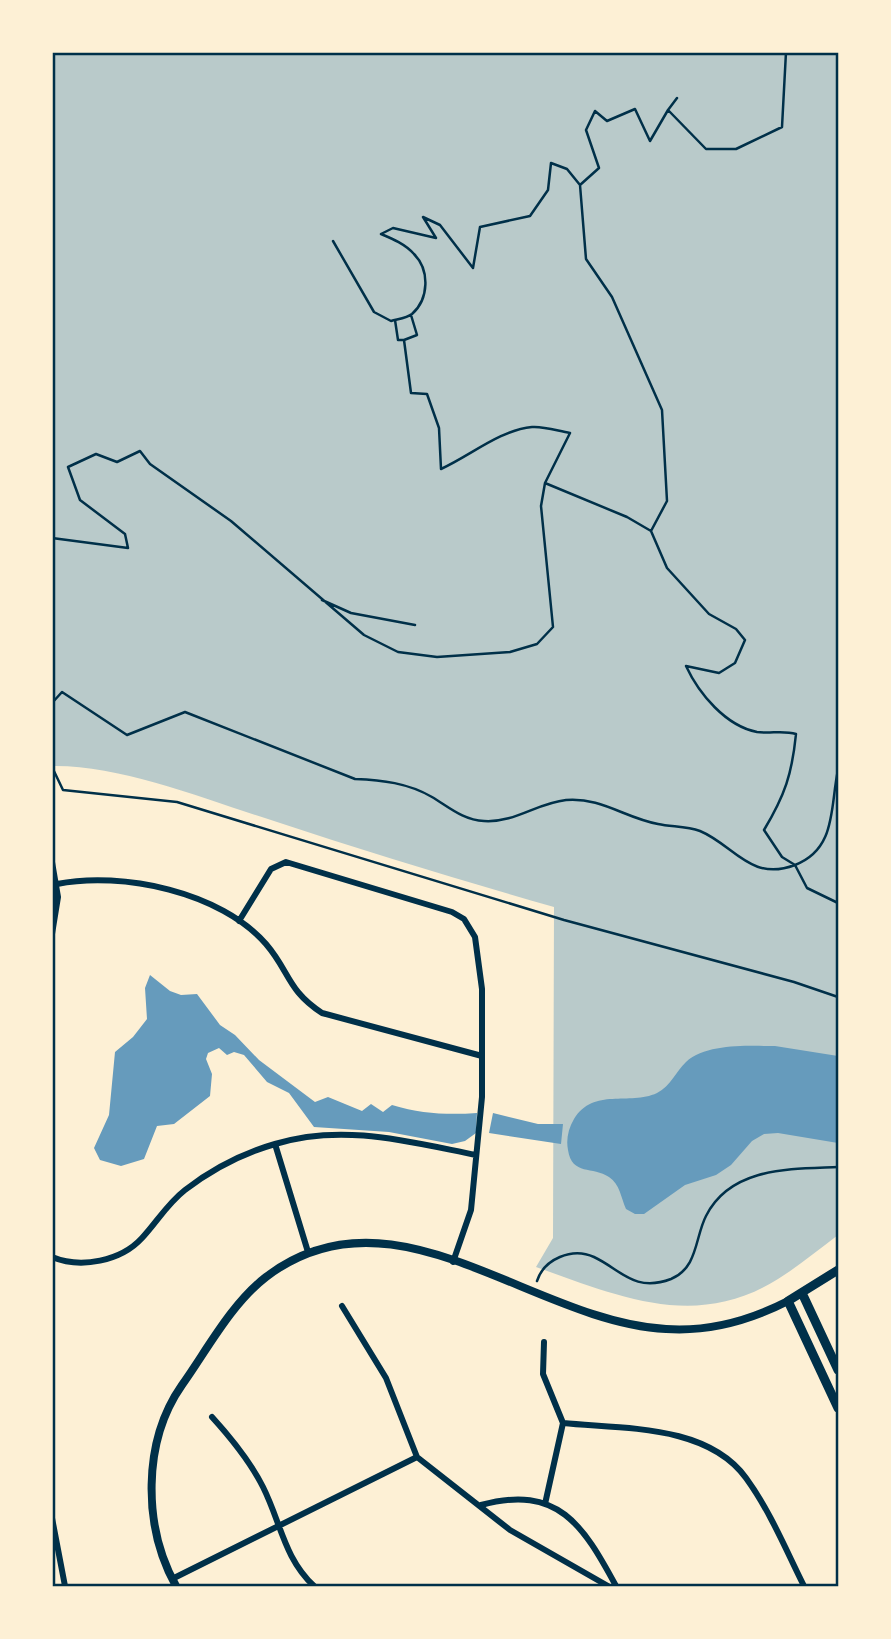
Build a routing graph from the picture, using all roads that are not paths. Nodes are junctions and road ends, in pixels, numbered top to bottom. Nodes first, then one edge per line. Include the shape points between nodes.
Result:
1 (52, 862) edge
2 (57, 884) junction
3 (239, 921) junction
4 (52, 934) edge
5 (482, 1056) junction
6 (275, 1144) junction
7 (476, 1155) junction
8 (308, 1252) junction
9 (52, 1257) edge
10 (453, 1262) junction
11 (838, 1270) edge
12 (802, 1293) junction
13 (788, 1301) junction
14 (342, 1306) dead end
15 (544, 1342) dead end
16 (838, 1370) edge
17 (838, 1408) edge
18 (212, 1418) dead end
19 (562, 1423) junction
20 (417, 1457) junction
21 (52, 1467) edge
22 (52, 1485) edge
23 (545, 1504) junction
24 (481, 1505) junction
25 (52, 1518) edge
26 (279, 1526) junction
27 (174, 1583) edge
28 (65, 1587) edge
29 (314, 1587) edge
30 (608, 1587) edge
31 (616, 1587) edge
32 (804, 1587) edge

1 - 2 street
2 - 3 street via 99,879 145,884 202,902
2 - 4 street
3 - 5 street via 267,946 305,1002 322,1013
3 - 5 street via 271,869 286,862 458,915 475,936 482,989
5 - 7 street
6 - 7 street via 310,1136 370,1135
6 - 8 street
6 - 9 street via 233,1161 186,1190 161,1212 142,1239 124,1252 80,1262
7 - 10 street via 471,1210
8 - 10 street via 361,1241 388,1242
8 - 27 street via 263,1279 244,1297 167,1411 156,1449 152,1502 162,1554
10 - 13 street via 613,1319 664,1329 715,1327
11 - 12 main road
12 - 13 main road
12 - 16 main road
13 - 17 main road
14 - 20 street via 386,1378
15 - 19 street via 543,1374
18 - 26 street via 253,1468
19 - 23 street
19 - 32 street via 670,1435 724,1455 760,1500
20 - 24 street
20 - 26 street
21 - 22 street
23 - 24 street via 506,1498
23 - 31 street via 579,1525
24 - 30 street via 527,1541
25 - 28 street
26 - 27 street
26 - 29 street via 286,1551

